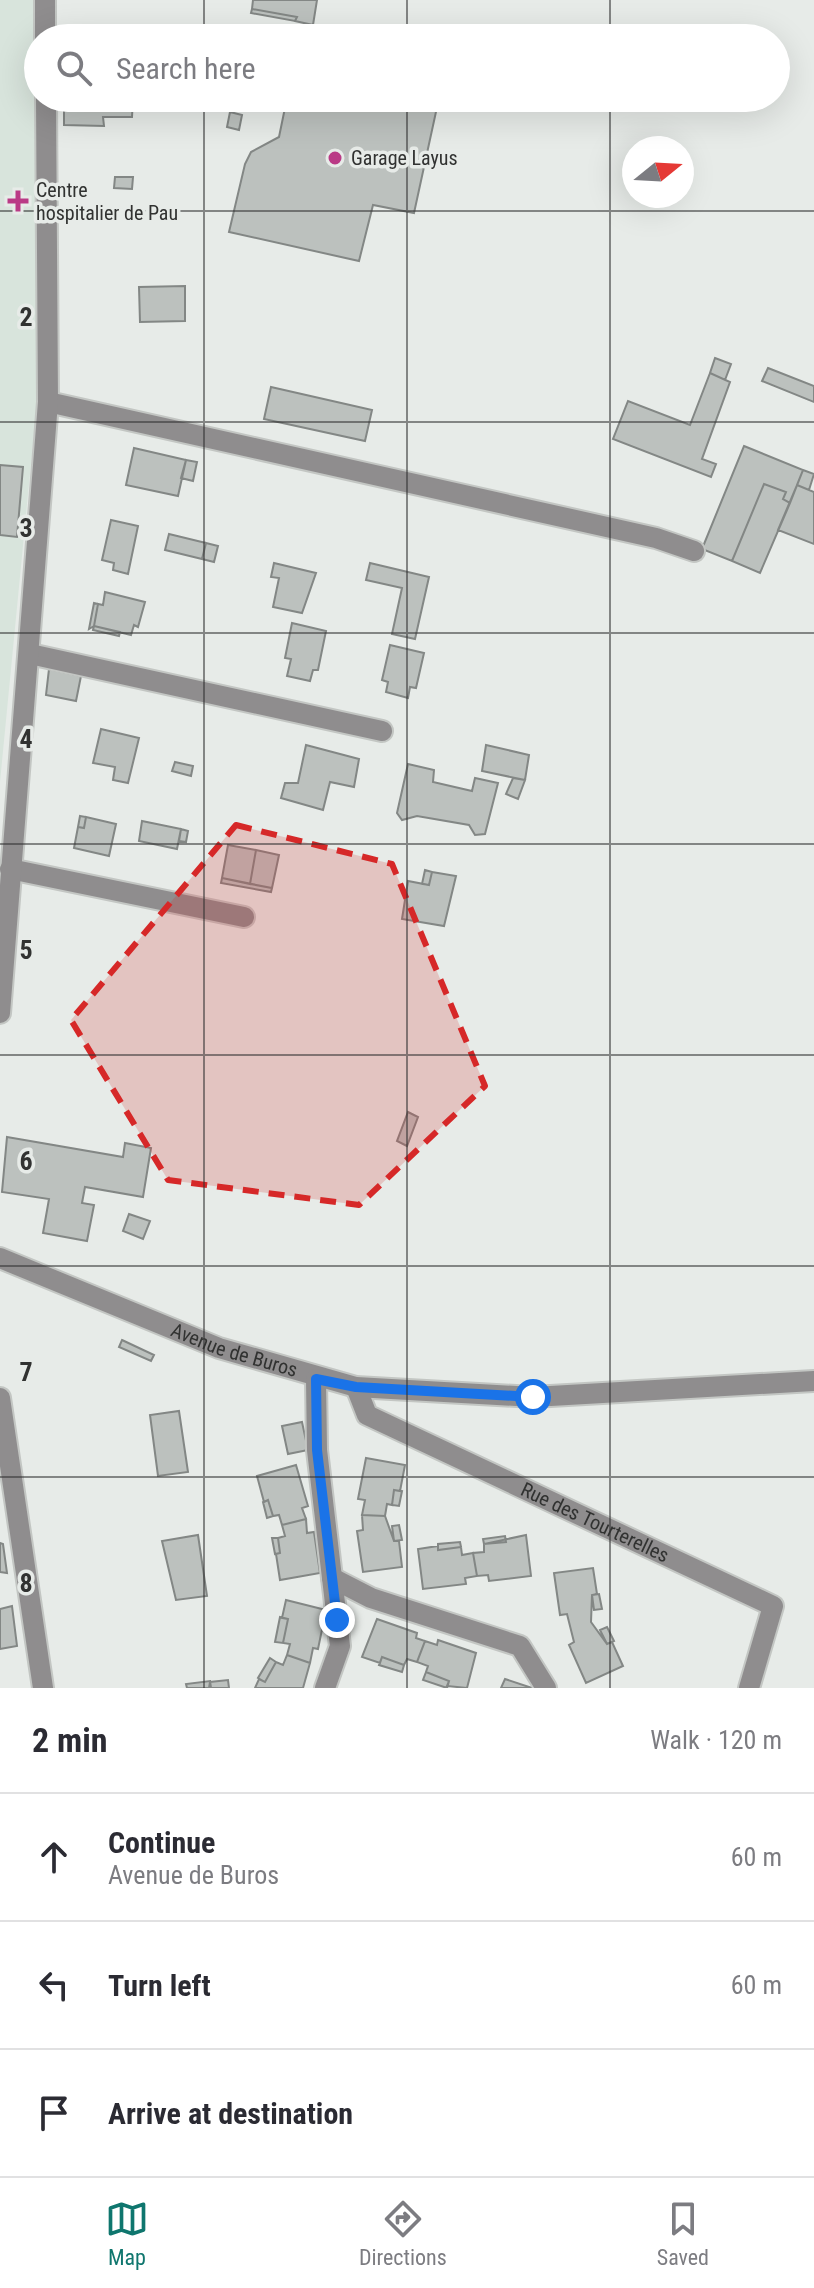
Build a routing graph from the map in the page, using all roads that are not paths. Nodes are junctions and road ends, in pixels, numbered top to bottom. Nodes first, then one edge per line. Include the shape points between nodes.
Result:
1 (45, 0) edge
2 (45, 24) edge
3 (46, 112) edge
4 (48, 402) junction
5 (694, 551) dead end
6 (30, 654) junction
7 (382, 731) dead end
8 (10, 869) junction
9 (244, 917) dead end
10 (0, 1013) edge
11 (0, 1258) edge
12 (316, 1379) junction
13 (814, 1381) edge
14 (356, 1387) junction
15 (0, 1398) edge
16 (332, 1578) junction
17 (371, 1598) junction
18 (337, 1620) junction
19 (43, 1688) edge
20 (325, 1688) edge
21 (546, 1688) edge
22 (749, 1688) edge

1 - 2 street
3 - 4 street
4 - 5 street
4 - 6 street
6 - 7 street
6 - 8 street
8 - 9 street
8 - 10 street
11 - 12 street, Avenue de Buros via 219,1348
12 - 14 street, Avenue de Buros
12 - 16 street via 317,1450
13 - 14 street, Avenue de Buros via 533,1397
14 - 22 street, Rue des Tourterelles via 367,1415 773,1606
15 - 19 street
16 - 17 street
16 - 18 street
17 - 18 street
17 - 21 street via 520,1646
18 - 20 street via 340,1646

